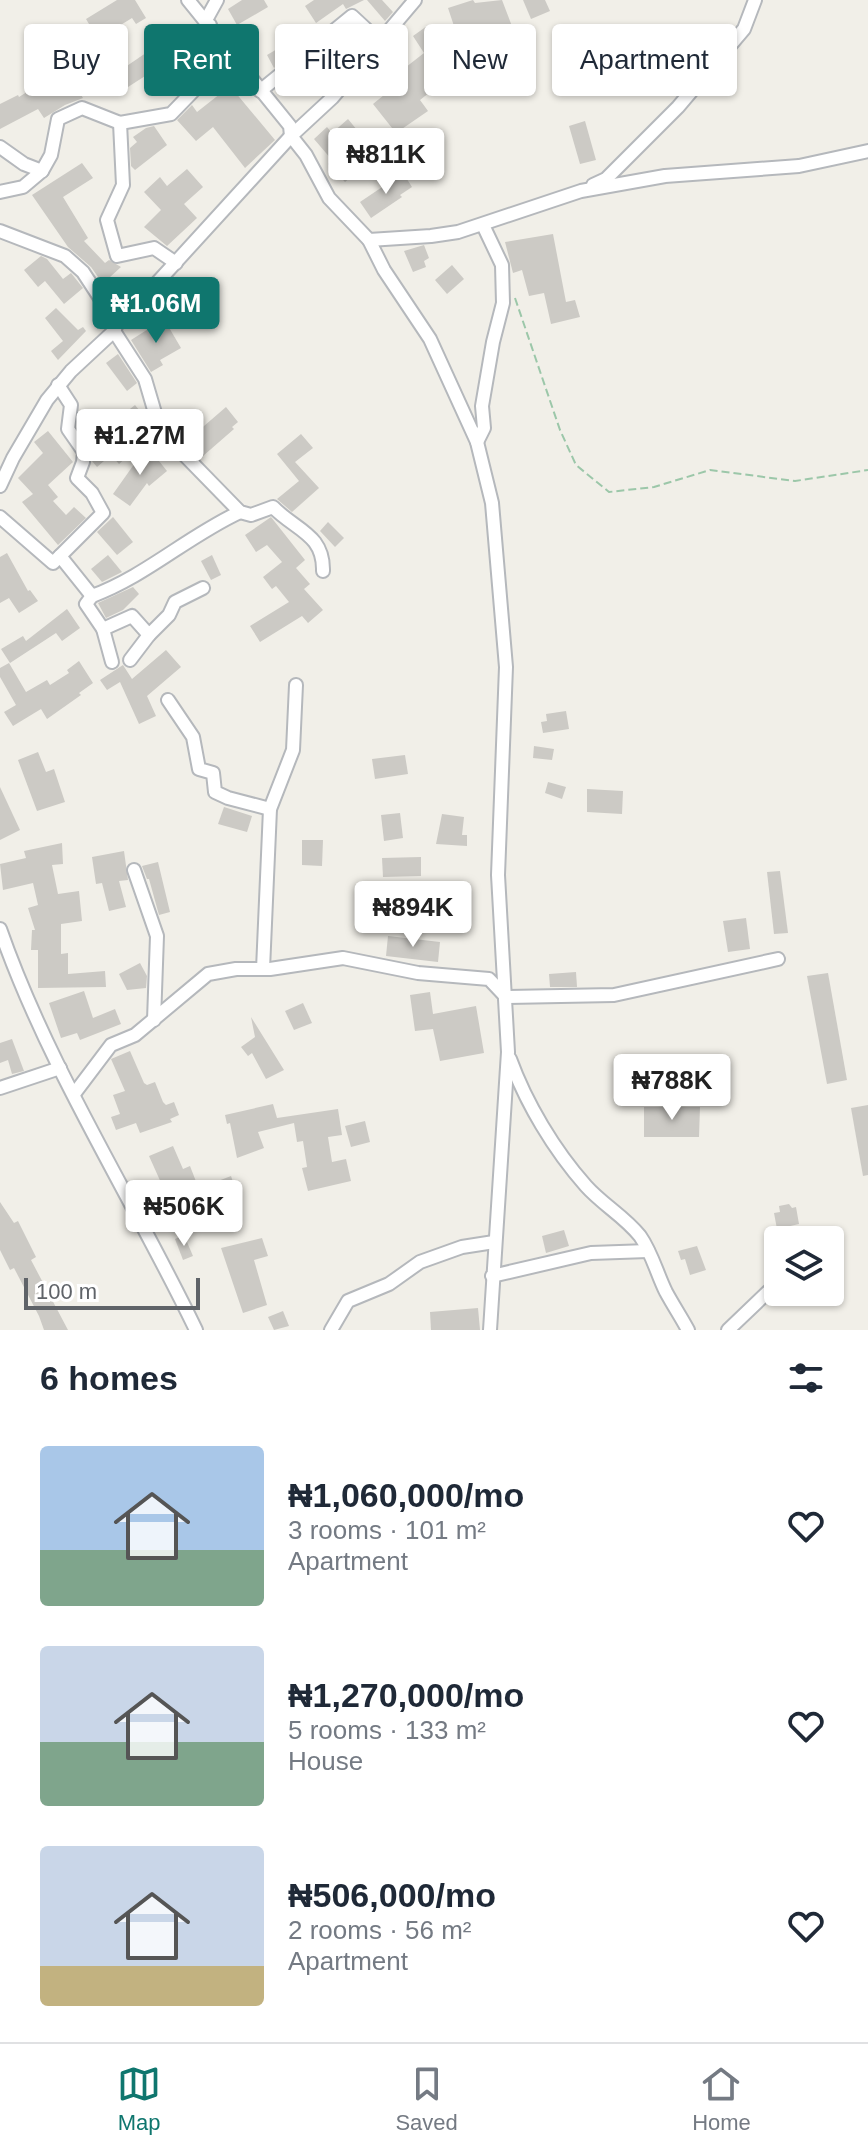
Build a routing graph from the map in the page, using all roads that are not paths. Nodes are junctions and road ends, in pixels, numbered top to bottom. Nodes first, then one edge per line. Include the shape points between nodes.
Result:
1 (188, 0) edge
2 (217, 0) edge
3 (415, 0) edge
4 (755, 0) edge
5 (208, 22) joint
6 (342, 24) edge
7 (361, 24) edge
8 (395, 24) edge
9 (275, 79) edge
10 (260, 91) joint
11 (188, 96) edge
12 (332, 96) edge
13 (120, 123) junction
14 (291, 131) junction
15 (0, 147) edge
16 (868, 151) edge
17 (42, 171) junction
18 (581, 191) junction
19 (0, 192) edge
20 (483, 225) junction
21 (0, 231) edge
22 (369, 240) junction
23 (176, 263) junction
24 (115, 328) junction
25 (58, 385) junction
26 (477, 442) junction
27 (0, 486) edge
28 (240, 512) junction
29 (0, 517) edge
30 (60, 556) junction
31 (323, 571) dead end
32 (203, 588) dead end
33 (92, 596) junction
34 (103, 629) junction
35 (149, 635) junction
36 (130, 660) dead end
37 (112, 662) dead end
38 (296, 685) dead end
39 (168, 700) dead end
40 (270, 809) junction
41 (134, 870) dead end
42 (0, 929) edge
43 (778, 959) dead end
44 (263, 969) junction
45 (506, 997) junction
46 (154, 1020) junction
47 (508, 1052) junction
48 (60, 1068) junction
49 (0, 1088) edge
50 (74, 1094) junction
51 (494, 1242) junction
52 (648, 1251) junction
53 (492, 1276) junction
54 (764, 1296) edge
55 (196, 1330) edge
56 (331, 1330) edge
57 (490, 1330) edge
58 (688, 1330) edge
59 (728, 1330) edge

1 - 5 street
2 - 5 street
3 - 8 street
4 - 18 street via 744,29 678,107 606,179
6 - 7 street via 352,16
9 - 10 street
10 - 14 street
11 - 13 street via 171,114
12 - 14 street via 312,119
13 - 17 street via 82,108 58,119
13 - 23 street via 123,185 107,220 117,256 154,248
14 - 22 street via 335,206
14 - 23 street
15 - 17 street
16 - 18 street via 799,166 665,176
17 - 19 street via 23,187
18 - 20 street
20 - 22 street via 431,236
20 - 26 street via 502,265 503,303 482,406 484,428
21 - 24 street via 65,256 83,272
22 - 26 street via 430,339
23 - 24 street
24 - 25 street
24 - 28 street via 149,387 160,430
25 - 27 street
25 - 30 street via 71,405 68,429 84,452 77,478 103,513
26 - 45 street via 492,503 506,667 498,875
28 - 31 street via 251,515 273,507 312,537 320,548
28 - 33 street
29 - 30 street via 44,558 53,563
30 - 33 street
32 - 35 street via 175,602
33 - 34 street via 86,604
34 - 35 street via 132,616
34 - 37 street
35 - 36 street
38 - 40 street via 293,750
39 - 40 street via 193,737 199,769 213,773 215,792
40 - 44 street
41 - 46 street via 157,936
42 - 48 street
43 - 45 street via 614,995
44 - 45 street via 343,958 418,973 489,979
44 - 46 street via 208,974
45 - 47 street
46 - 50 street via 111,1045
47 - 51 street
47 - 52 street via 529,1102 557,1147 585,1185 622,1214
48 - 49 street
48 - 50 street
50 - 55 street
51 - 53 street
51 - 56 street via 420,1262 389,1284 348,1301
52 - 53 street via 591,1253
52 - 58 street
53 - 57 street
54 - 59 street

